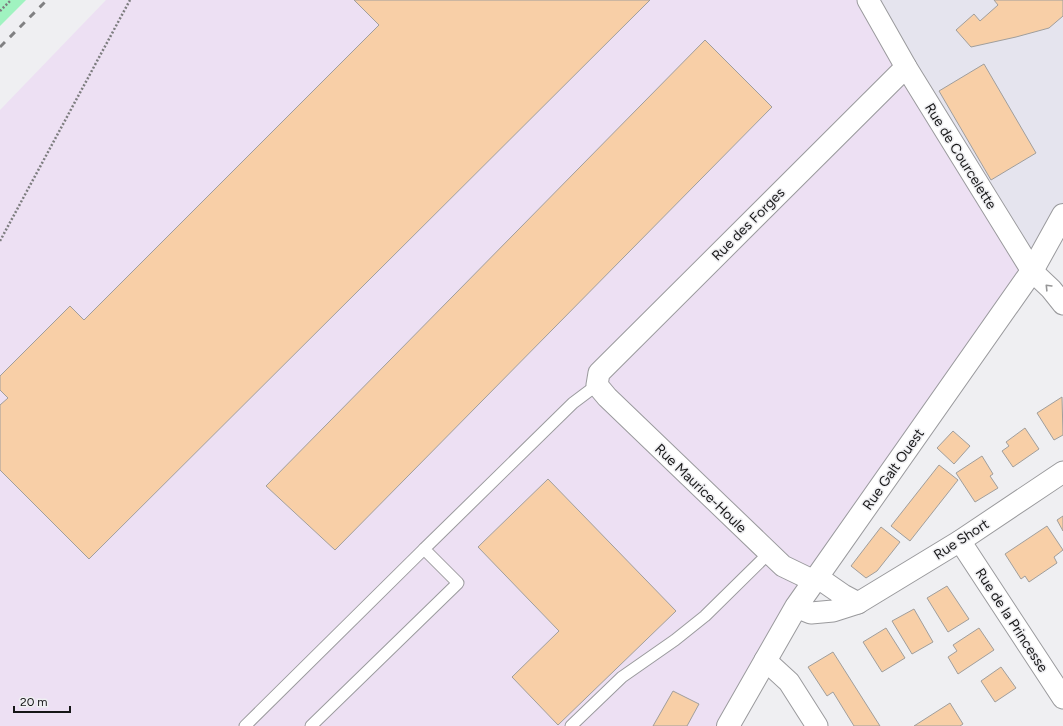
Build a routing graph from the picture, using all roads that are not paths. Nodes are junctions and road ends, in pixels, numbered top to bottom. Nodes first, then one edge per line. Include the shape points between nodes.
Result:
1 (868, 0) edge
2 (906, 67) junction
3 (1063, 215) edge
4 (1032, 271) junction
5 (1063, 304) edge
6 (597, 385) junction
7 (1063, 472) edge
8 (960, 541) junction
9 (424, 549) junction
10 (768, 553) junction
11 (815, 579) junction
12 (858, 603) junction
13 (796, 607) junction
14 (765, 660) junction
15 (1063, 698) edge
16 (245, 726) edge
17 (311, 726) edge
18 (571, 726) edge
19 (728, 726) edge
20 (818, 726) edge

1 - 2 street, Rue de Courcelette
2 - 4 street, Rue de Courcelette
2 - 6 street, Rue des Forges via 599,373
3 - 4 main road, Rue Galt Ouest
5 -> 4 street, Rue de Courcelette
4 - 11 main road, Rue Galt Ouest
6 - 9 lane via 573,403
6 - 10 street, Rue Maurice-Houle
7 - 8 street, Rue Short
8 - 12 street, Rue Short
8 - 15 street, Rue de la Princesse
9 - 16 lane
9 - 17 lane via 458,583
10 - 11 street, Rue Maurice-Houle via 783,566
10 - 18 lane via 705,616 622,677
11 - 12 street
11 - 13 main road, Rue Galt Ouest
12 - 13 street, Rue Short via 833,611 811,612
13 - 14 main road, Rue Galt Ouest
14 - 19 main road, Rue Galt Ouest
14 - 20 street via 789,682

